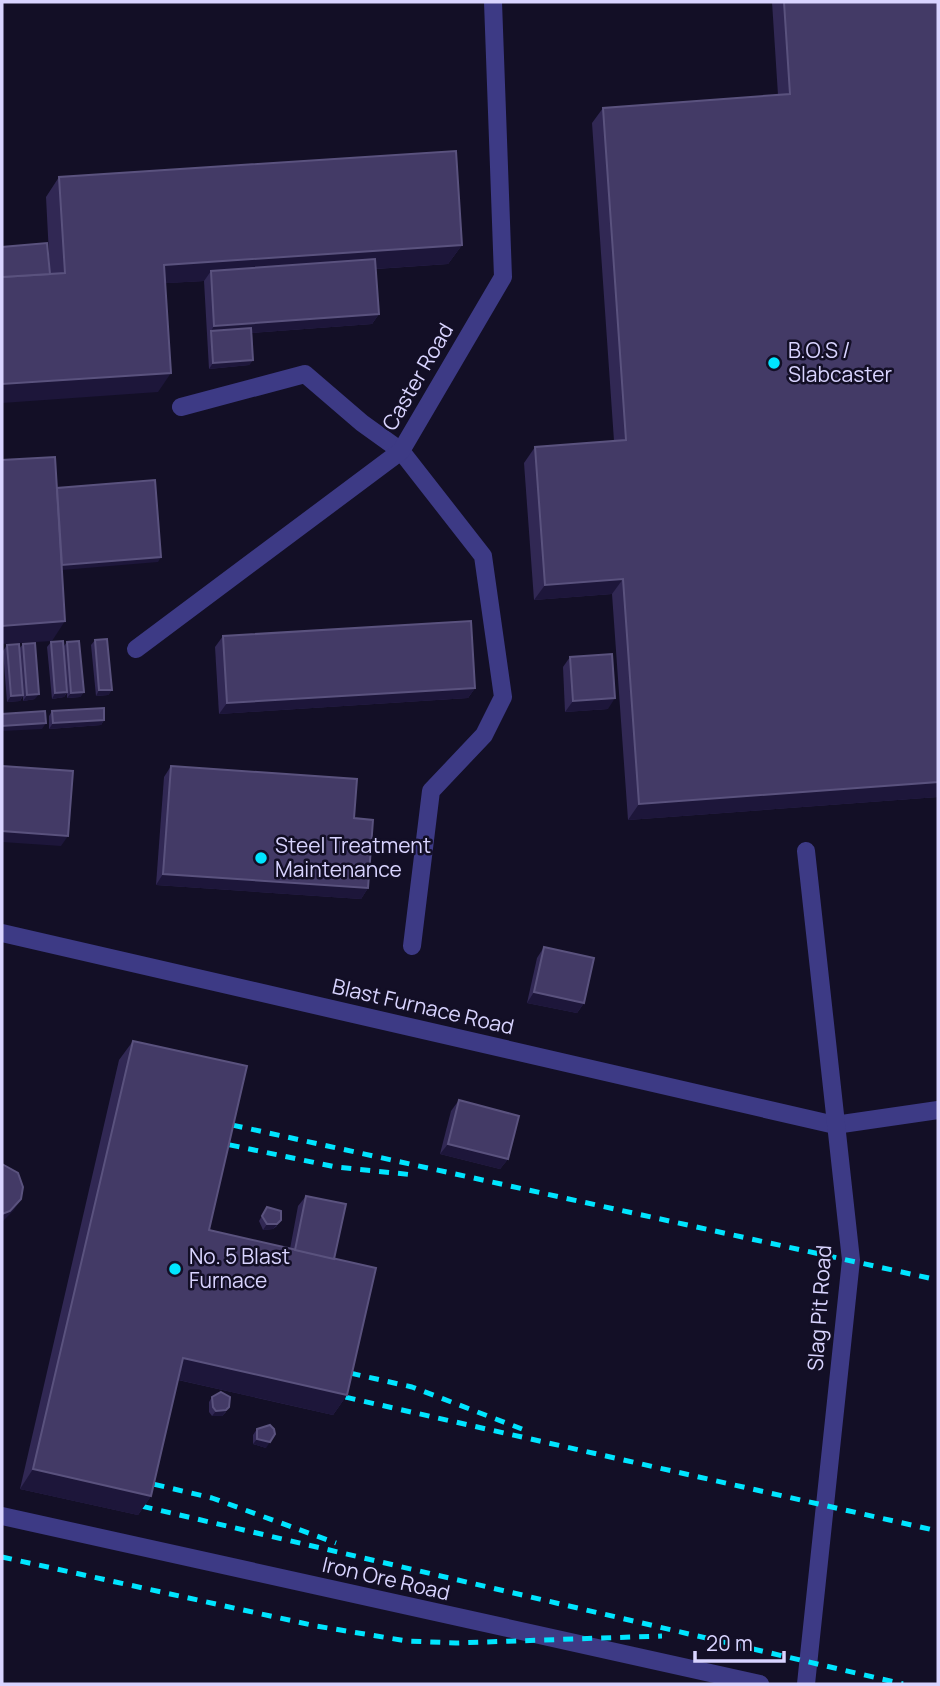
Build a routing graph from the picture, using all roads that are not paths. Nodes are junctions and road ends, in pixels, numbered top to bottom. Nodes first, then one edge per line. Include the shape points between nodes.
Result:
1 (493, 2) edge
2 (181, 407) dead end
3 (401, 451) junction
4 (136, 649) dead end
5 (806, 851) dead end
6 (2, 933) edge
7 (412, 946) dead end
8 (938, 1110) edge
9 (835, 1125) junction
10 (2, 1517) edge
11 (760, 1684) edge
12 (806, 1684) edge

1 - 3 street, Caster Road via 503,276
2 - 3 street via 305,374
3 - 4 street, Caster Road
3 - 7 street via 483,556 503,697 484,735 431,791
5 - 9 street, Slag Pit Road
6 - 9 street, Blast Furnace Road
8 - 9 street
9 - 12 street, Slag Pit Road via 851,1260
10 - 11 street, Iron Ore Road

